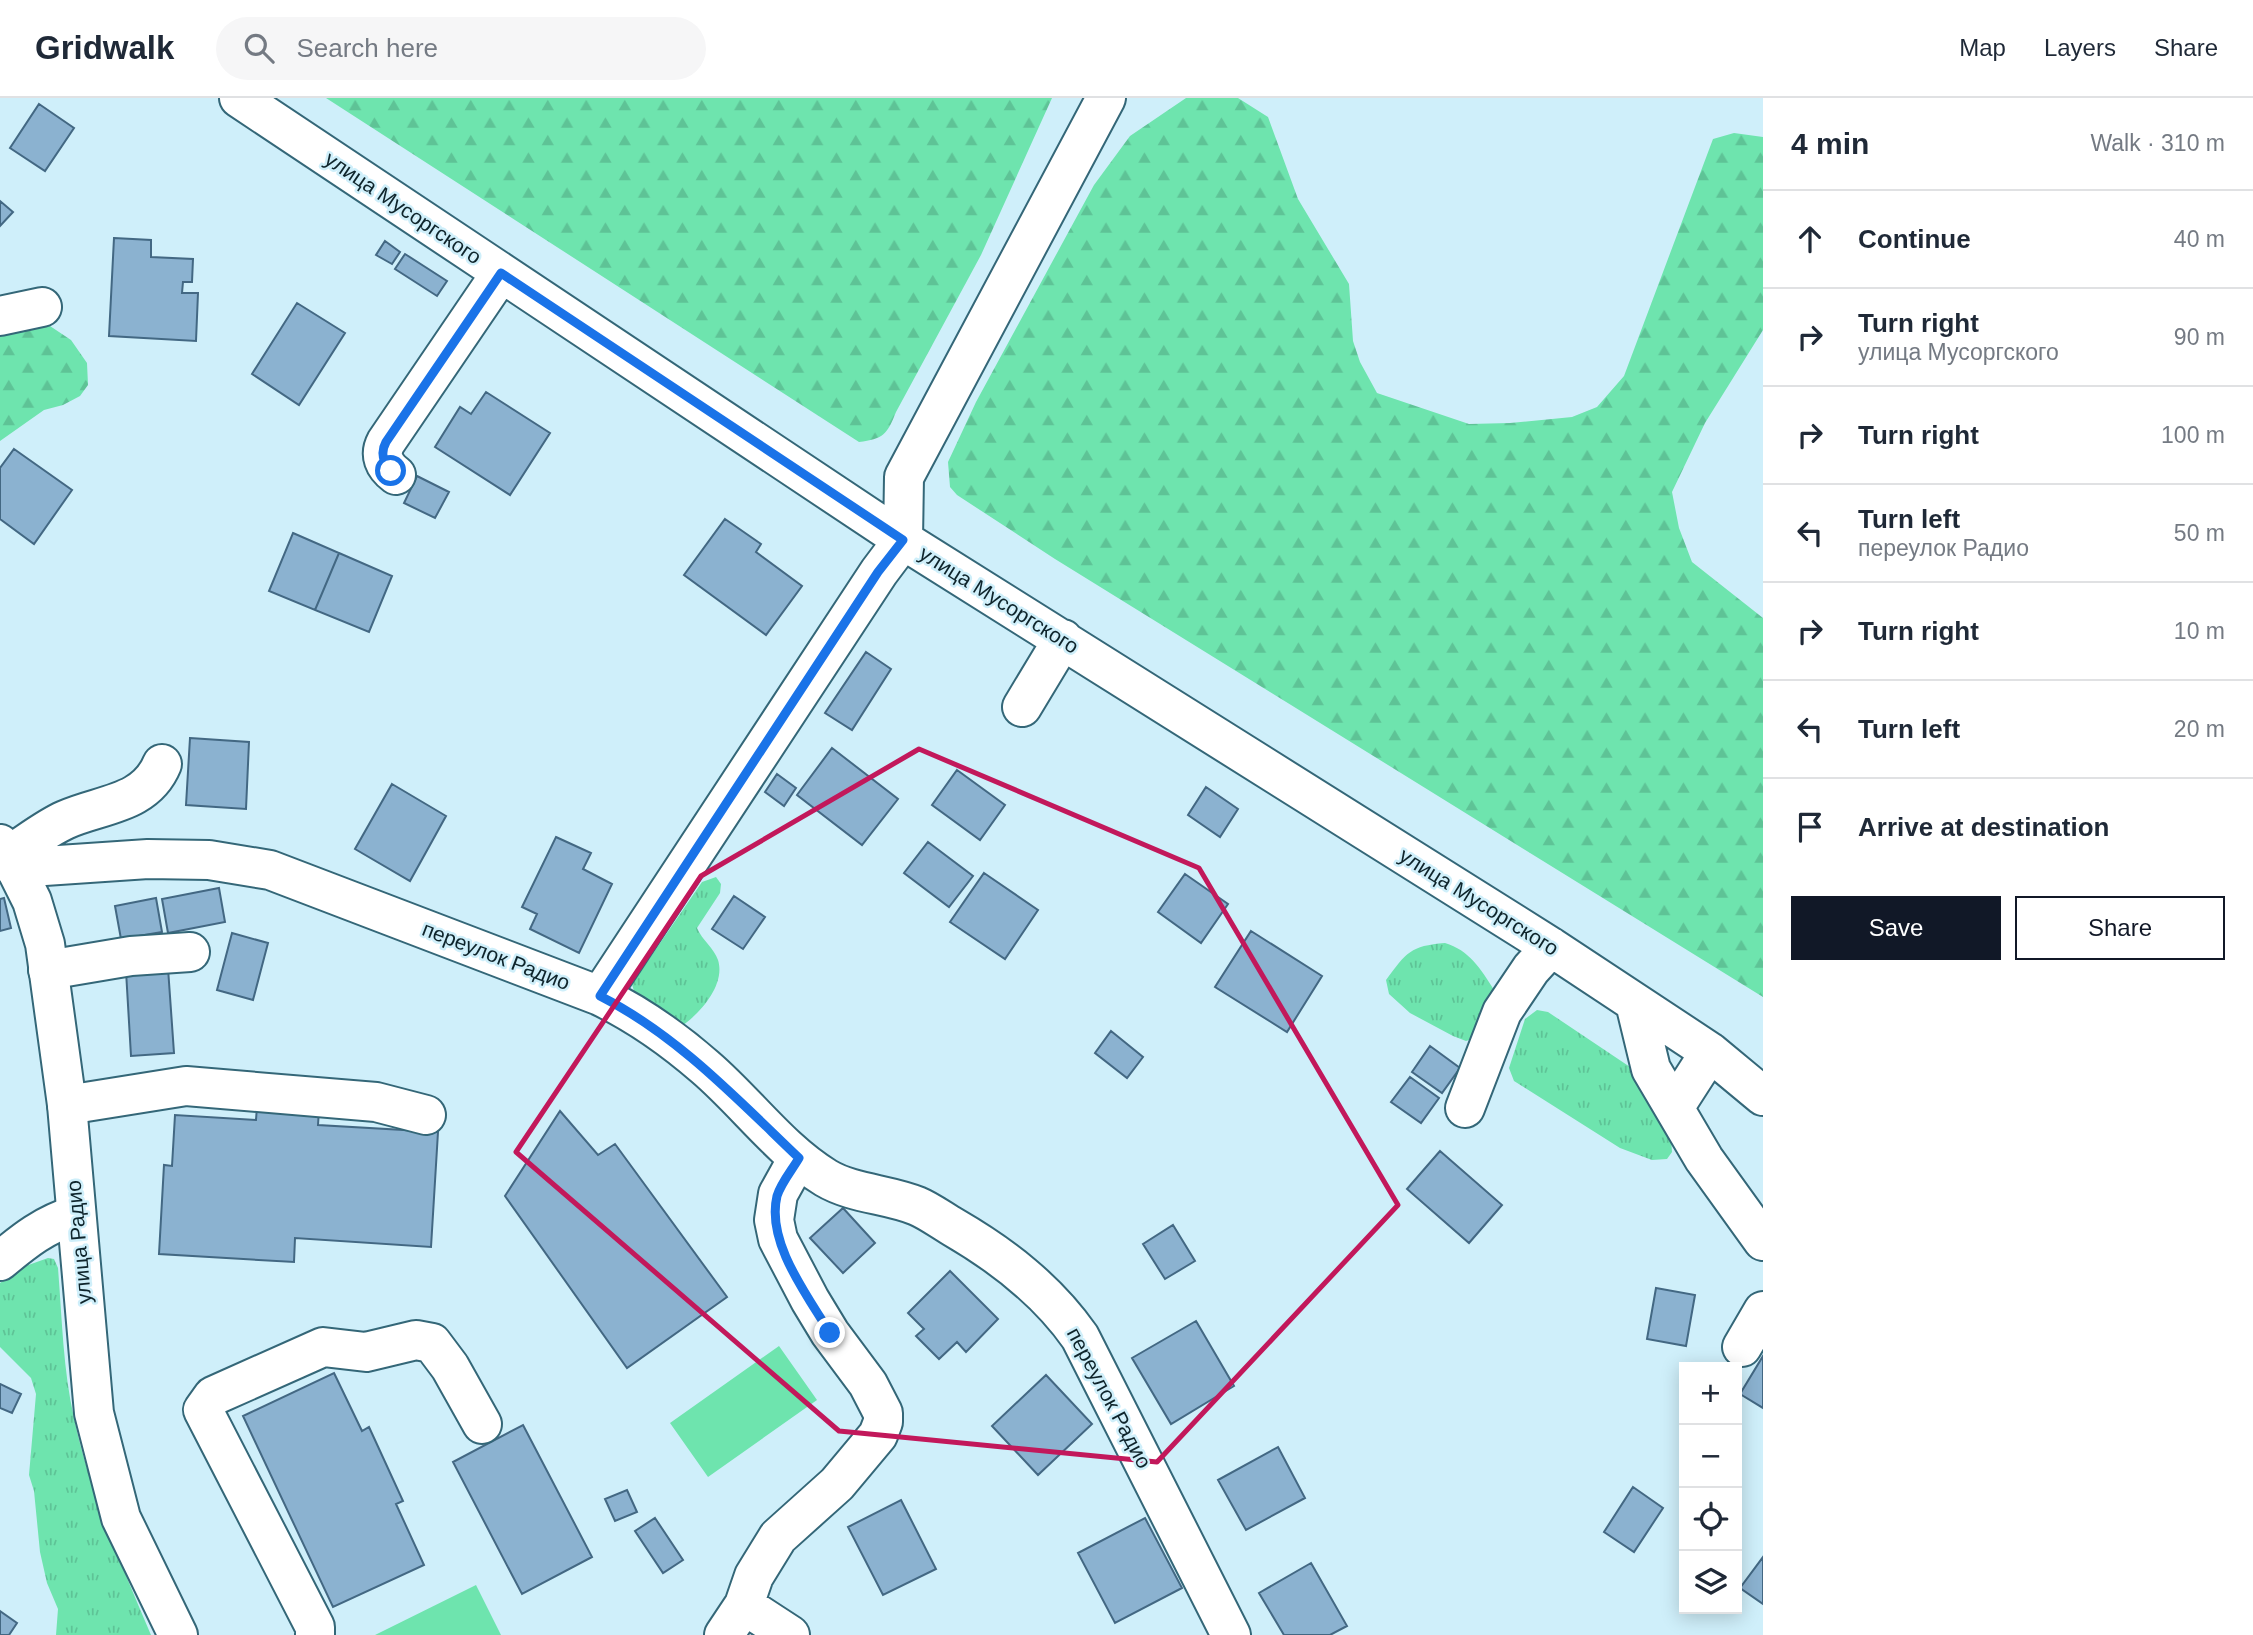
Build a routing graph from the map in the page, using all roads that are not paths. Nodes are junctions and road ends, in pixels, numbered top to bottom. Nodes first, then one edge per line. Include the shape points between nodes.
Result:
1 (239, 98) edge
2 (1106, 98) edge
3 (501, 273) junction
4 (42, 307) dead end
5 (0, 316) edge
6 (396, 475) dead end
7 (903, 540) junction
8 (1063, 639) junction
9 (1021, 707) dead end
10 (162, 764) dead end
11 (8, 856) edge
12 (1551, 947) junction
13 (190, 951) dead end
14 (48, 971) junction
15 (600, 996) junction
16 (1635, 1003) junction
17 (1710, 1052) junction
18 (1763, 1096) edge
19 (67, 1105) junction
20 (1465, 1108) dead end
21 (1674, 1108) junction
22 (426, 1115) dead end
23 (799, 1158) junction
24 (75, 1215) junction
25 (1763, 1241) edge
26 (0, 1261) edge
27 (1763, 1311) edge
28 (1742, 1347) dead end
29 (482, 1424) dead end
30 (734, 1620) edge
31 (178, 1635) edge
32 (315, 1635) edge
33 (790, 1635) edge
34 (1231, 1635) edge

1 - 3 main road, улица Мусоргского
2 - 7 main road via 904,477
3 - 6 main road via 382,449 386,465
3 - 7 main road, улица Мусоргского
4 - 5 main road
7 - 8 main road, улица Мусоргского
7 - 15 main road
8 - 9 main road
8 - 12 main road, улица Мусоргского
10 - 11 main road via 145,789 65,820
11 - 14 main road, улица Радио via 32,901
11 - 15 main road, переулок Радио via 197,860 270,870
12 - 16 main road, улица Мусоргского
12 - 20 main road via 1502,1012
13 - 14 main road
14 - 19 main road, улица Радио
15 - 23 main road, переулок Радио via 705,1067
16 - 17 main road, улица Мусоргского
16 - 21 main road via 1651,1069
17 - 18 main road, улица Мусоргского
17 - 21 main road
19 - 22 main road via 186,1086 376,1102
19 - 24 main road, улица Радио
21 - 25 main road via 1704,1160
23 - 30 main road via 778,1194 774,1220 778,1239 810,1300 868,1384 883,1422 878,1436 837,1484 778,1537
23 - 34 main road, переулок Радио via 844,1186 917,1206 1028,1278 1062,1312 1080,1337
24 - 26 main road via 35,1233
24 - 31 main road, улица Радио via 94,1413 121,1518
27 - 28 main road
29 - 32 main road via 432,1343 416,1340 366,1352 323,1347 213,1396 203,1410
30 - 33 main road

